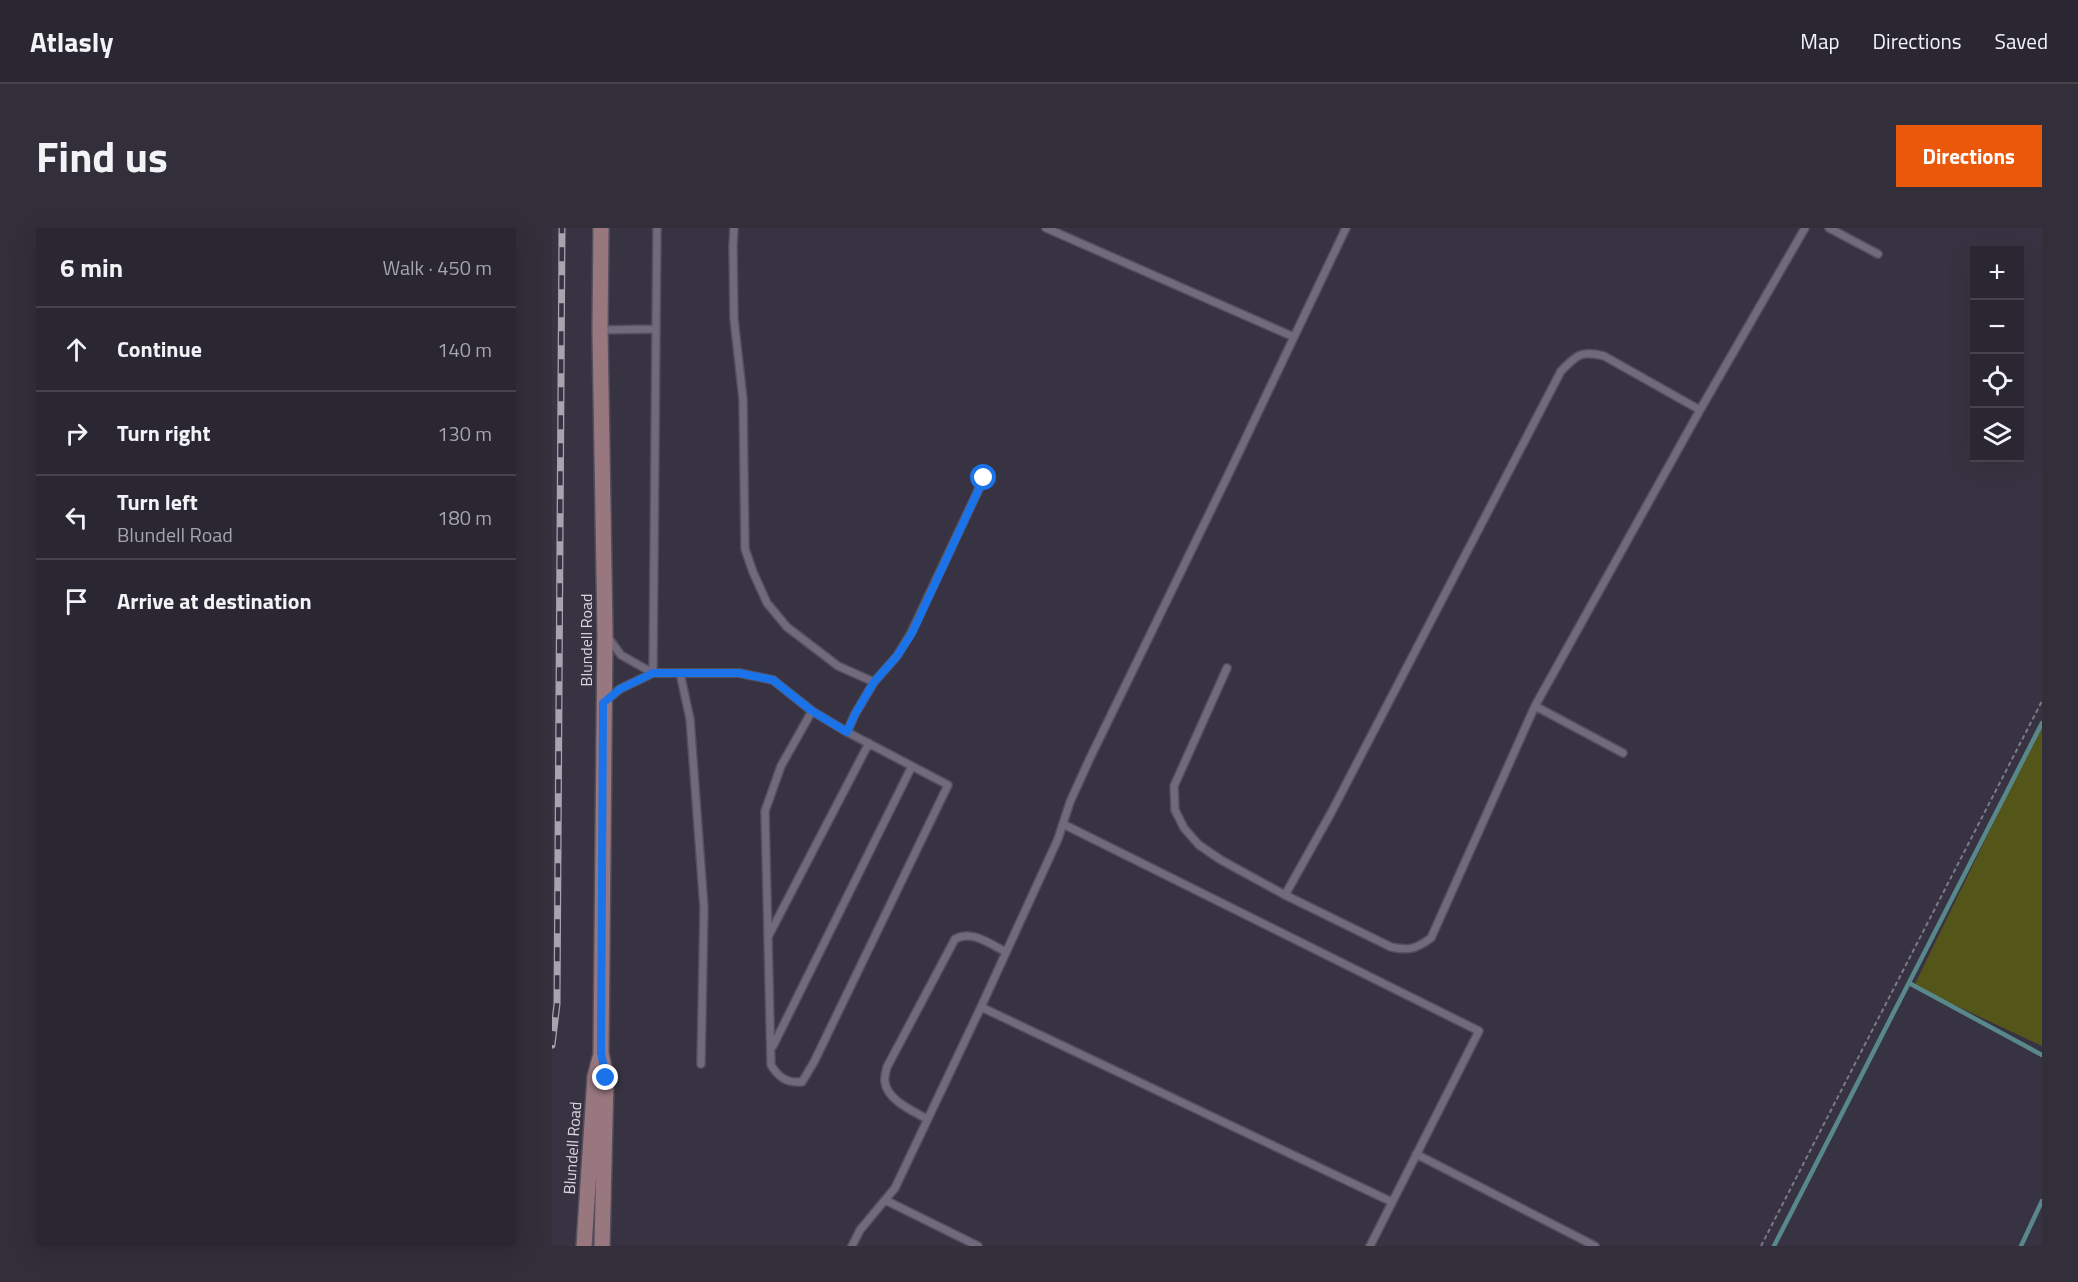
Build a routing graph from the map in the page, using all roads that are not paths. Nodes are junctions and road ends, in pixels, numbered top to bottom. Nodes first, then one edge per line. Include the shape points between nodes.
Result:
1 (601, 228) edge
2 (657, 228) edge
3 (734, 228) edge
4 (1046, 228) edge
5 (1346, 228) edge
6 (1805, 228) edge
7 (1830, 228) edge
8 (1878, 254) dead end
9 (656, 329) junction
10 (600, 330) junction
11 (1294, 337) junction
12 (1700, 410) junction
13 (984, 478) dead end
14 (605, 633) junction
15 (1227, 668) dead end
16 (653, 673) junction
17 (680, 673) junction
18 (874, 682) junction
19 (603, 703) junction
20 (1534, 706) junction
21 (812, 711) junction
22 (847, 732) junction
23 (869, 743) junction
24 (1623, 753) dead end
25 (912, 766) junction
26 (1063, 825) junction
27 (1286, 895) junction
28 (768, 935) junction
29 (1006, 952) junction
30 (981, 1007) junction
31 (771, 1048) junction
32 (601, 1053) junction
33 (701, 1064) dead end
34 (927, 1119) junction
35 (1416, 1154) junction
36 (885, 1200) junction
37 (1392, 1202) junction
38 (584, 1246) edge
39 (602, 1246) edge
40 (852, 1246) edge
41 (978, 1246) edge
42 (1370, 1246) edge
43 (1593, 1246) edge

1 - 10 main road, Blundell Road
2 - 9 lane
3 - 18 lane via 734,319 743,399 745,549 767,603 787,627 838,666
4 - 11 lane
5 - 11 lane
6 - 12 lane
7 - 8 lane
9 - 10 lane
9 - 16 lane
10 - 14 main road, Blundell Road
11 - 26 lane via 1090,758
12 - 20 lane
12 - 27 lane via 1604,356 1588,352 1575,356 1561,371
13 - 18 lane via 912,633
14 - 16 lane via 621,655
14 - 19 main road, Blundell Road
15 - 27 lane via 1174,786 1175,810 1199,845
16 - 17 lane
16 - 19 lane via 620,689
17 - 21 lane via 739,673 773,680
17 - 33 lane via 690,719 704,908
18 - 22 lane
19 - 32 main road, Blundell Road
20 - 24 lane
20 - 27 lane via 1431,938 1405,950 1391,947
21 - 22 lane
21 - 28 lane via 781,766 765,811
22 - 23 lane
23 - 25 lane
23 - 28 lane
25 - 31 lane
25 - 31 lane via 948,785 802,1082 791,1083 778,1076 771,1065
26 - 29 lane
26 - 35 lane via 1479,1031
28 - 31 lane
29 - 30 lane
29 - 34 lane via 976,936 964,934 955,939 887,1067 885,1082 890,1093
30 - 34 lane
30 - 37 lane
32 - 38 main road, Blundell Road via 595,1077
32 - 39 main road, Blundell Road via 606,1078
34 - 36 lane via 895,1188
35 - 37 lane
35 - 43 lane
36 - 40 lane
36 - 41 lane
37 - 42 lane

